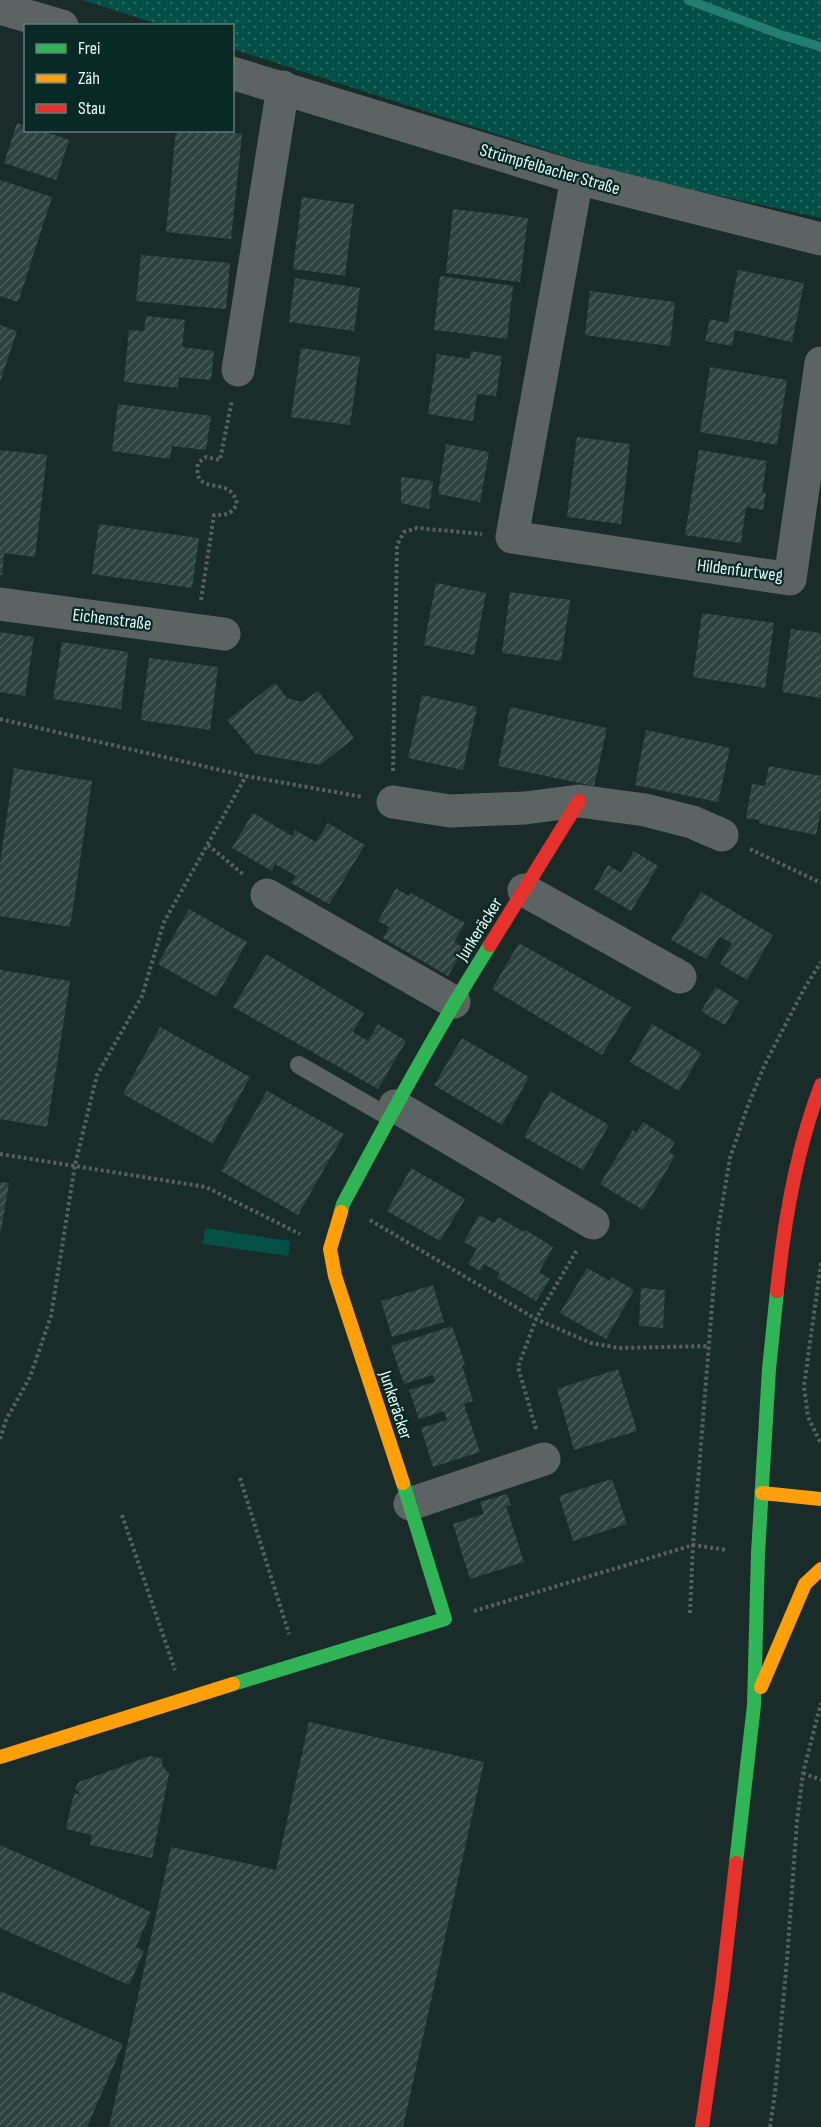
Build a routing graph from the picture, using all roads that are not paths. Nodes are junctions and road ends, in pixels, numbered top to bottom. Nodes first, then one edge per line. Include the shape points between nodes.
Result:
1 (1, 13) edge
2 (53, 24) edge
3 (234, 74) edge
4 (283, 87) junction
5 (576, 178) junction
6 (821, 239) edge
7 (821, 363) edge
8 (238, 370) road end
9 (0, 604) edge
10 (210, 632) road end
11 (579, 801) junction
12 (393, 802) road end
13 (722, 835) road end
14 (524, 890) junction
15 (267, 895) road end
16 (680, 977) dead end
17 (454, 1002) junction
18 (298, 1065) dead end
19 (821, 1085) edge
20 (392, 1111) junction
21 (593, 1223) road end
22 (544, 1459) road end
23 (762, 1493) junction
24 (821, 1499) edge
25 (410, 1504) junction
26 (821, 1569) edge
27 (754, 1705) junction
28 (0, 1757) edge
29 (702, 2127) edge

1 - 2 street
3 - 4 street, Strümpfelbacher Straße
4 - 5 street, Strümpfelbacher Straße
4 - 8 street
5 - 6 street, Strümpfelbacher Straße
5 - 7 street, Hildenfurtweg via 512,537 790,579
9 - 10 street, Eichenstraße
11 - 12 street via 450,811
11 - 13 street via 645,810 692,822
11 - 14 street, Junkeräcker
14 - 16 street
14 - 17 street, Junkeräcker
15 - 17 street
17 - 20 street, Junkeräcker
18 - 20 lane
19 - 23 street via 795,1176 779,1274
20 - 21 street
20 - 25 street, Junkeräcker via 343,1203 330,1249 334,1276
22 - 25 street
23 - 24 street
23 - 27 street
25 - 28 street, Junkeräcker via 445,1619
26 - 27 street via 805,1584
27 - 29 street

